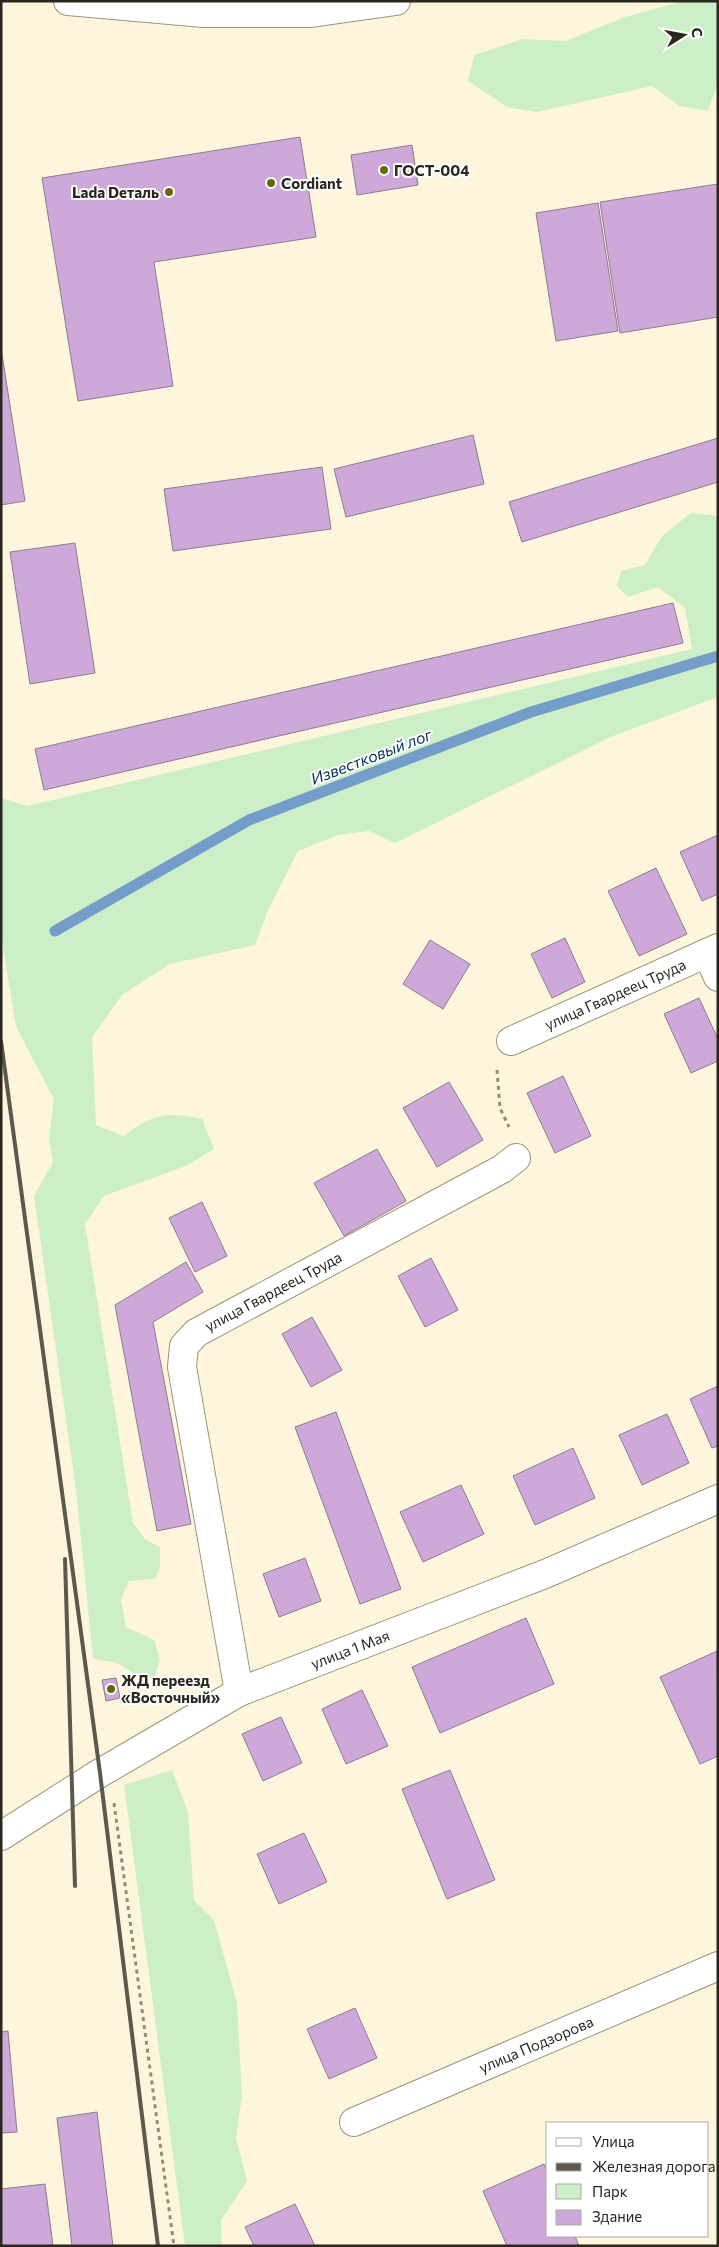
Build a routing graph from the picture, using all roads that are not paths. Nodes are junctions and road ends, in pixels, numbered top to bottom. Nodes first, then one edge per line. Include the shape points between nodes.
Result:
1 (68, 1) edge
2 (396, 1) edge
3 (712, 950) edge
4 (718, 977) edge
5 (511, 1041) road end
6 (516, 1158) road end
7 (718, 1499) edge
8 (239, 1692) junction
9 (1, 1836) edge
10 (718, 1966) edge
11 (354, 2122) dead end

1 - 2 street via 204,13 301,13
3 - 4 street
3 - 5 street, улица Гвардеец Труда
6 - 8 street, улица Гвардеец Труда via 502,1169 196,1333 184,1346 182,1367
7 - 8 street, улица 1 Мая via 545,1574
8 - 9 street, улица 1 Мая
10 - 11 street, улица Подзорова

